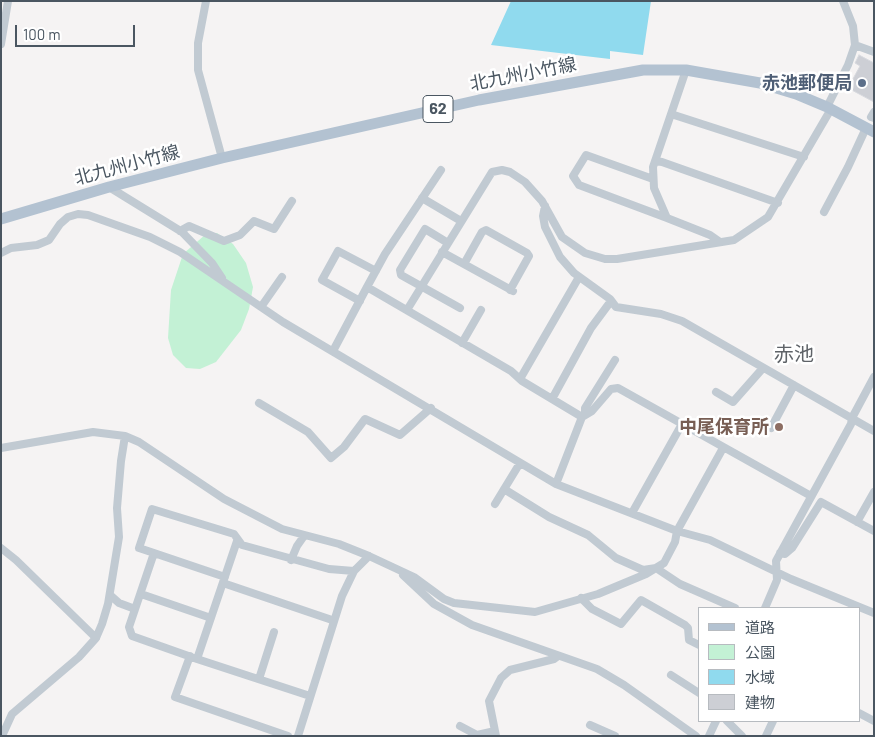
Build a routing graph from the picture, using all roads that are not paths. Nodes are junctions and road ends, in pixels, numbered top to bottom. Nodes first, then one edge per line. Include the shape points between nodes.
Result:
1 (8, 1) edge
2 (206, 1) edge
3 (842, 1) edge
4 (1, 44) edge
5 (855, 45) junction
6 (874, 52) edge
7 (686, 70) junction
8 (829, 108) junction
9 (874, 112) edge
10 (671, 114) junction
11 (874, 118) edge
12 (870, 130) edge
13 (804, 157) junction
14 (222, 158) junction
15 (655, 162) junction
16 (441, 170) dead end
17 (653, 179) junction
18 (109, 187) junction
19 (422, 198) junction
20 (292, 200) dead end
21 (778, 203) junction
22 (545, 206) junction
23 (824, 212) dead end
24 (667, 218) junction
25 (1, 219) edge
26 (461, 221) junction
27 (180, 231) junction
28 (720, 242) junction
29 (448, 243) junction
30 (442, 252) junction
31 (1, 253) edge
32 (464, 264) junction
33 (376, 271) junction
34 (282, 277) dead end
35 (579, 277) junction
36 (225, 282) junction
37 (422, 285) junction
38 (368, 288) junction
39 (611, 301) junction
40 (360, 302) junction
41 (261, 307) junction
42 (460, 308) dead end
43 (406, 310) junction
44 (481, 310) dead end
45 (462, 343) junction
46 (333, 351) junction
47 (615, 360) dead end
48 (763, 368) junction
49 (874, 377) edge
50 (520, 379) junction
51 (794, 385) junction
52 (716, 392) dead end
53 (552, 399) junction
54 (259, 403) dead end
55 (431, 408) junction
56 (583, 416) junction
57 (852, 418) junction
58 (682, 424) junction
59 (771, 428) dead end
60 (874, 431) edge
61 (125, 436) junction
62 (1, 448) edge
63 (723, 448) junction
64 (520, 464) junction
65 (556, 484) junction
66 (504, 489) junction
67 (874, 492) edge
68 (811, 496) junction
69 (495, 504) dead end
70 (632, 513) junction
71 (857, 522) junction
72 (678, 531) junction
73 (874, 531) edge
74 (304, 536) junction
75 (237, 541) junction
76 (1, 548) edge
77 (780, 553) junction
78 (154, 554) junction
79 (369, 556) junction
80 (291, 560) junction
81 (656, 568) junction
82 (398, 570) junction
83 (354, 571) junction
84 (776, 571) junction
85 (224, 580) junction
86 (141, 594) junction
87 (110, 595) junction
88 (581, 598) junction
89 (733, 607) edge
90 (765, 607) edge
91 (135, 609) junction
92 (874, 613) edge
93 (211, 618) junction
94 (332, 620) junction
95 (274, 632) dead end
96 (96, 638) junction
97 (698, 644) edge
98 (558, 656) junction
99 (194, 658) junction
100 (671, 675) dead end
101 (259, 679) junction
102 (698, 692) edge
103 (310, 696) junction
104 (860, 714) edge
105 (874, 721) edge
106 (716, 722) edge
107 (728, 722) edge
108 (773, 722) edge
109 (590, 725) dead end
110 (460, 726) dead end
111 (496, 733) edge
112 (2, 736) edge
113 (288, 736) edge
114 (298, 736) edge
115 (615, 736) edge
116 (696, 736) edge
117 (709, 736) edge
118 (742, 736) edge
119 (766, 736) edge

1 - 4 street
2 - 14 street via 198,43 198,70
3 - 5 street via 853,26
5 - 6 street
5 - 8 street
7 - 8 main road, 北九州小竹線 / 62 via 760,83
7 - 10 street
7 - 14 main road, 北九州小竹線 / 62 via 650,69 611,74
8 - 12 main road, 北九州小竹線 / 62
8 - 13 street
9 - 11 street via 871,117
10 - 13 street
10 - 15 street
12 - 23 street
13 - 21 street
14 - 18 main road, 北九州小竹線 / 62
15 - 17 street
15 - 21 street
16 - 19 street
17 - 24 street
17 - 24 street via 586,155 573,176 579,185
18 - 25 main road, 北九州小竹線 / 62
18 - 27 street
19 - 26 street
19 - 33 street
20 - 27 street via 274,229 254,221 240,235 224,241 189,226
21 - 28 street via 768,217 747,233 734,240
22 - 26 street via 535,190 510,172 492,172
22 - 28 street via 562,237 585,253 605,259
22 - 35 street via 545,228 552,245
24 - 28 street via 710,234
26 - 29 street
27 - 36 street via 212,263
29 - 30 street
29 - 37 street via 425,229 422,232 400,270 402,275
30 - 32 street
30 - 37 street
31 - 36 street via 49,240 68,217 83,214 150,237 180,252
32 - 32 street via 512,291 529,256 486,230
33 - 38 street
33 - 40 street via 338,251 322,280
34 - 41 street
35 - 39 street
35 - 50 street
36 - 41 street
37 - 42 street
37 - 43 street
38 - 40 street
38 - 43 street
39 - 48 street via 616,307 682,321
39 - 53 street via 591,328
40 - 46 street
41 - 46 street
43 - 45 street
44 - 45 street
45 - 50 street
46 - 55 street
47 - 56 street
48 - 51 street
48 - 52 street via 733,402
49 - 57 street
50 - 53 street
51 - 57 street
51 - 59 street
53 - 56 street
54 - 55 street via 308,432 331,458 344,448 365,420 400,435
55 - 64 street
56 - 58 street via 611,390 618,388
56 - 65 street
57 - 60 street
57 - 68 street
58 - 63 street
58 - 70 street
61 - 62 street via 93,432
61 - 74 street via 224,499 282,529
61 - 87 street via 117,508 119,537
63 - 68 street
63 - 72 street
64 - 65 street
64 - 66 street
65 - 70 street
66 - 69 street
66 - 81 street via 549,517 588,535 616,558 643,570
67 - 71 street
68 - 77 street
70 - 72 street
71 - 73 street
71 - 77 street via 821,502 792,548 785,554
72 - 81 street via 664,563
72 - 84 street via 710,540
74 - 79 street via 339,544
74 - 80 street
75 - 78 street via 234,534 152,509 139,548
75 - 80 street
75 - 85 street
76 - 96 street
77 - 84 street
78 - 85 street
78 - 86 street
79 - 82 street
79 - 83 street
80 - 83 street
81 - 88 street via 598,594
81 - 89 street via 680,584
82 - 88 street via 454,603 534,612
82 - 98 street via 434,604 472,626
83 - 94 street
84 - 90 street via 777,580
84 - 92 street
85 - 93 street
85 - 94 street
86 - 91 street
86 - 93 street
87 - 91 street via 119,603
87 - 96 street
88 - 97 street via 592,609 621,624 641,600 685,625 689,640
91 - 99 street via 129,628 132,636
93 - 99 street
94 - 103 street
95 - 101 street
96 - 112 street via 79,657 12,714
98 - 111 street via 510,670 501,678 489,701
98 - 116 street via 597,669
99 - 101 street
99 - 113 street via 176,698
100 - 102 street
101 - 103 street
103 - 114 street
104 - 105 street
106 - 117 street
107 - 118 street
108 - 119 street
109 - 115 street
110 - 111 street via 477,735

